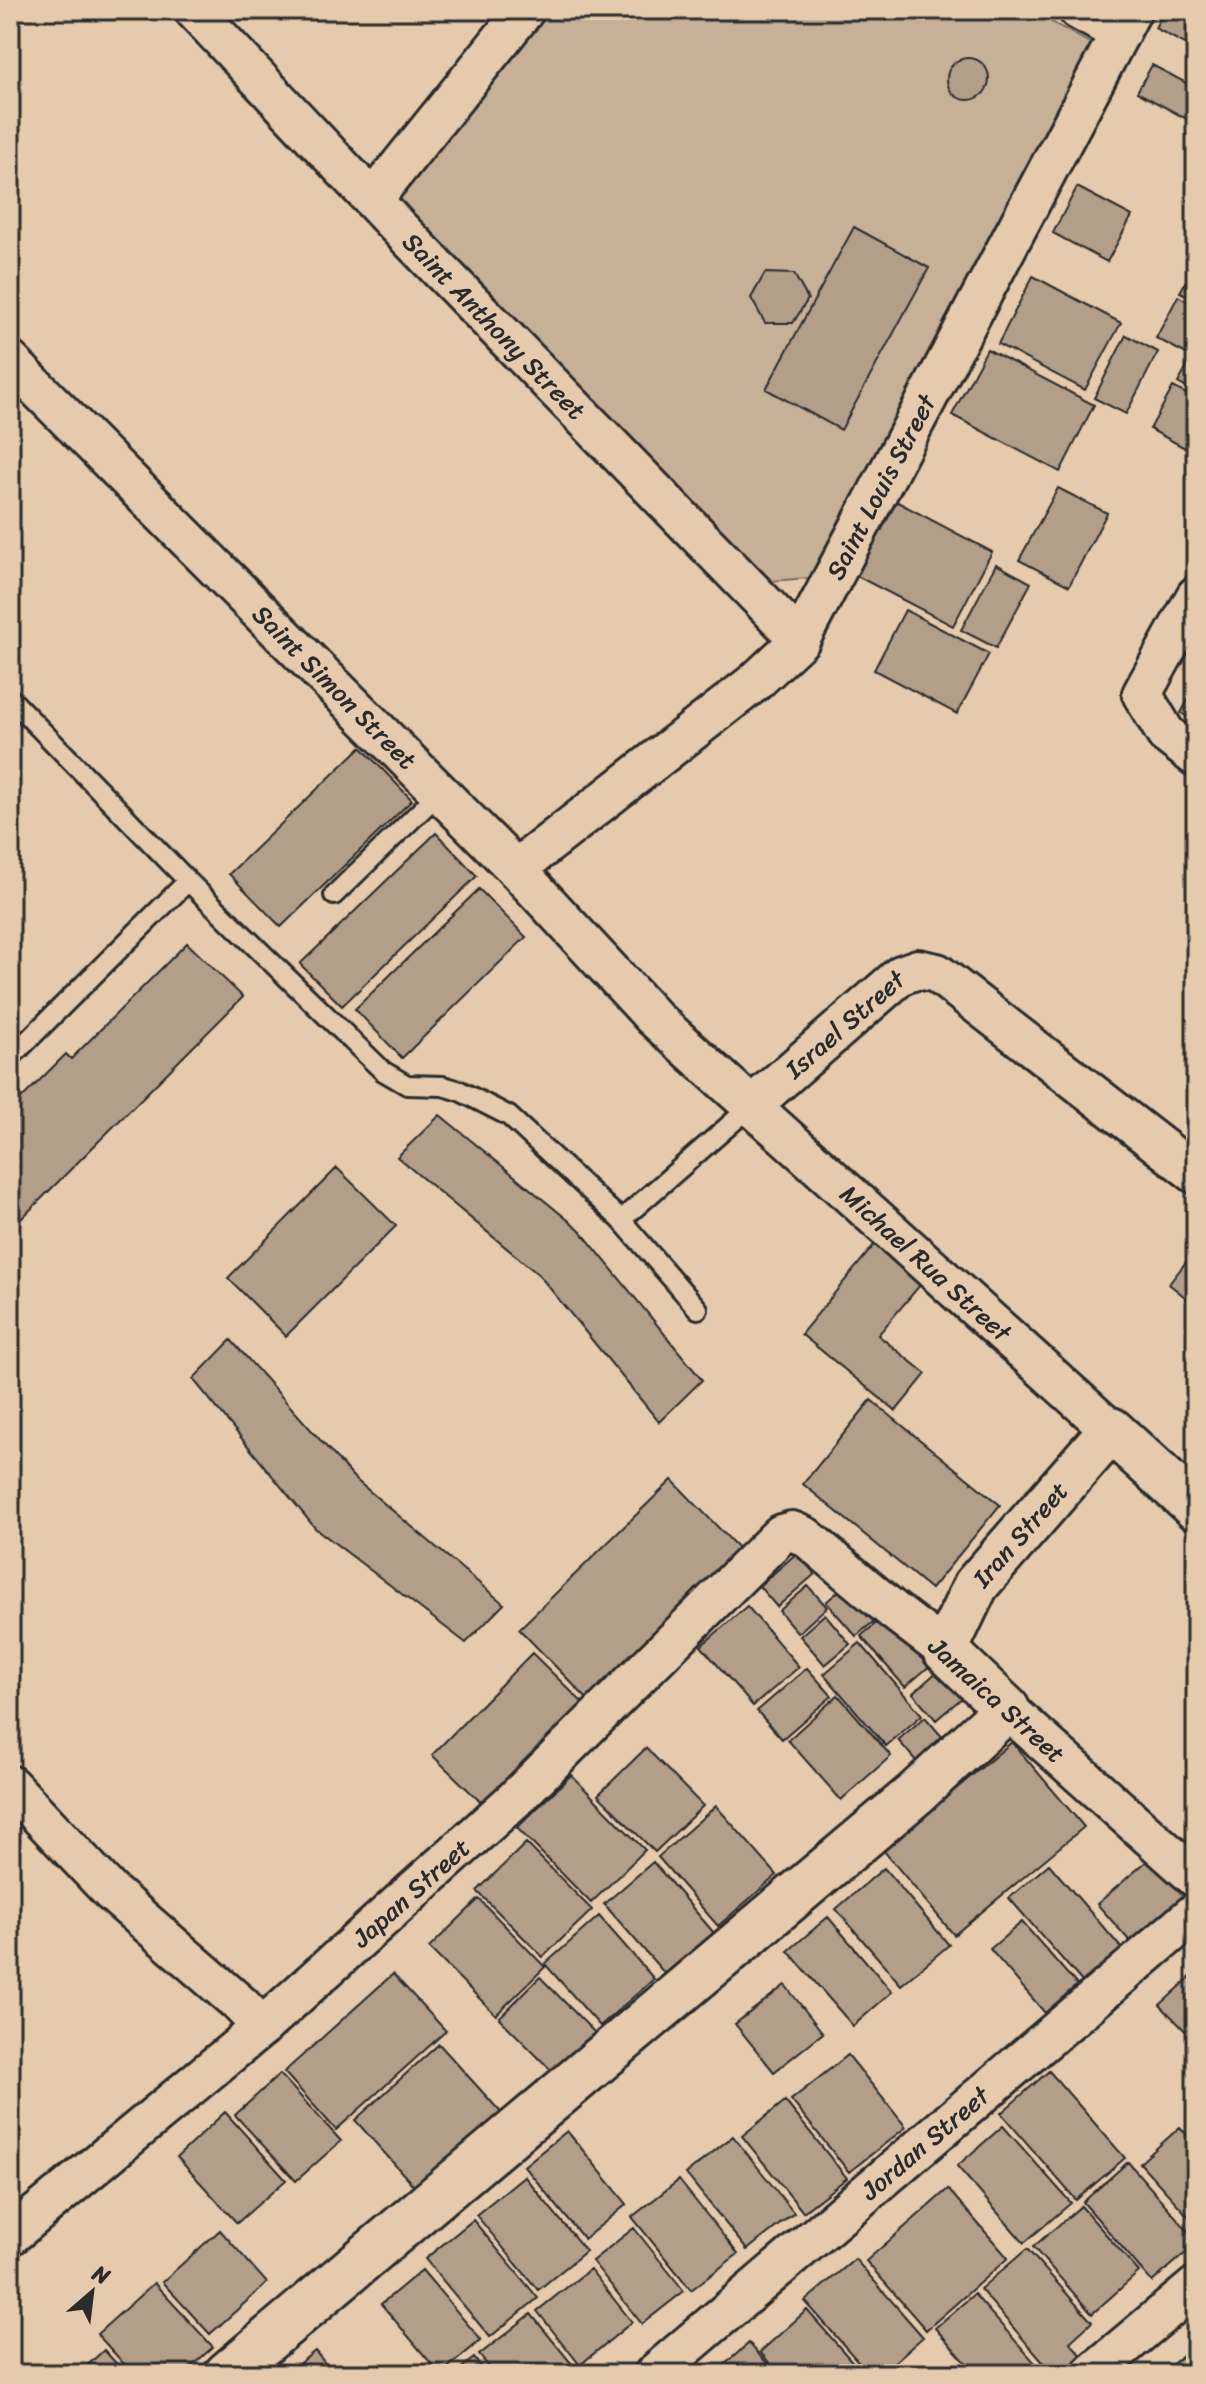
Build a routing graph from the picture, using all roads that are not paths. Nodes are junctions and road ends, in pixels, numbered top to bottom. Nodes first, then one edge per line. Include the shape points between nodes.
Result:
1 (194, 10) edge
2 (525, 10) edge
3 (1078, 10) edge
4 (1126, 21) edge
5 (373, 199) junction
6 (10, 361) edge
7 (1196, 596) edge
8 (800, 640) junction
9 (10, 698) edge
10 (1196, 757) edge
11 (439, 793) junction
12 (516, 869) junction
13 (188, 881) junction
14 (334, 895) dead end
15 (654, 1018) joint
16 (10, 1058) edge
17 (750, 1107) junction
18 (1196, 1174) edge
19 (621, 1220) junction
20 (698, 1309) dead end
21 (1111, 1430) junction
22 (1196, 1508) edge
23 (792, 1531) joint
24 (945, 1650) junction
25 (1007, 1709) junction
26 (10, 1785) edge
27 (1196, 1878) edge
28 (1196, 1912) edge
29 (262, 2027) junction
30 (10, 2236) edge
31 (1196, 2286) edge
32 (227, 2374) edge
33 (654, 2374) edge
34 (1091, 2374) edge

1 - 5 street, Saint Anthony Street
2 - 5 street
3 - 4 street
4 - 8 street, Saint Louis Street
5 - 8 street, Saint Anthony Street
6 - 11 street, Saint Simon Street
7 - 10 street via 1142,694 1166,734
8 - 12 street, Saint Louis Street via 755,682
9 - 13 lane
11 - 12 street, Saint Simon Street
11 - 14 lane
12 - 15 street, Saint Simon Street
13 - 16 lane
13 - 19 lane via 383,1071 407,1085 460,1091 509,1116
15 - 17 street, Michael Rua Street
17 - 18 street, Israel Street via 901,975 918,969 937,973
17 - 19 lane, Israel Street
17 - 21 street, Michael Rua Street
19 - 20 lane
21 - 22 main road, Michael Rua Street
21 - 24 main road, Iran Street via 976,1585
23 - 24 street, Jamaica Street
23 - 29 street, Japan Street via 781,1534 515,1799
24 - 25 main road, Jamaica Street
25 - 27 street, Jamaica Street
25 - 32 main road via 915,1794
26 - 29 street via 111,1892
28 - 33 street, Jordan Street
29 - 30 street, Japan Street
31 - 34 street

